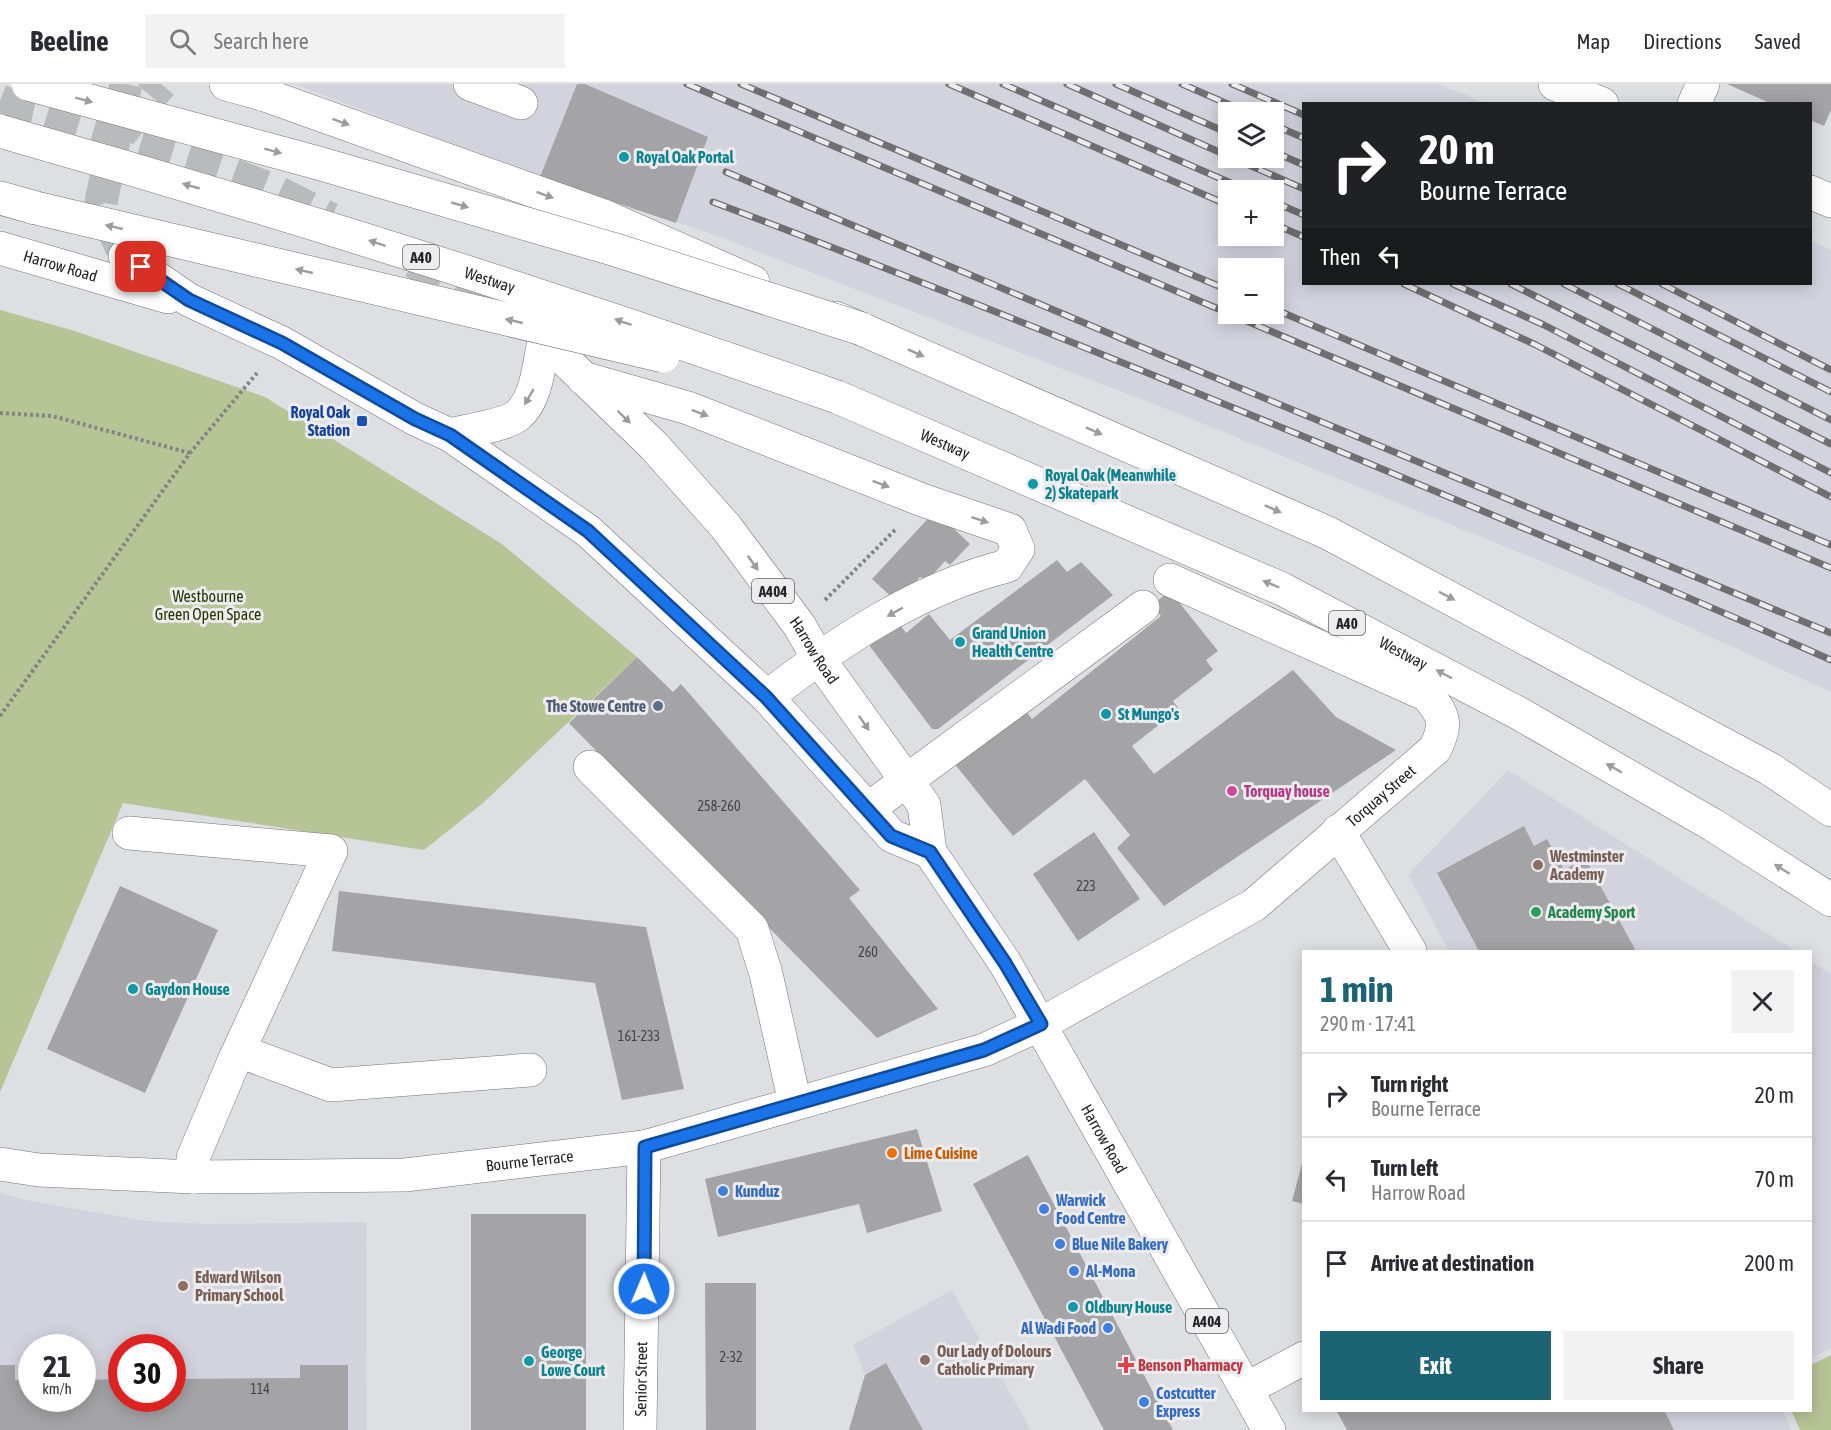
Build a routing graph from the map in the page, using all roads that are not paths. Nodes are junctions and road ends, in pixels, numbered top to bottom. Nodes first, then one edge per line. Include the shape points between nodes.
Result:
1 (28, 84) edge
2 (226, 84) edge
3 (470, 84) edge
4 (1555, 84) edge
5 (1703, 84) edge
6 (1597, 102) edge
7 (1695, 102) edge
8 (521, 103) dead end
9 (0, 131) edge
10 (1812, 193) edge
11 (0, 198) edge
12 (1831, 201) edge
13 (0, 248) edge
14 (125, 256) tunnel mouth
15 (224, 315) junction
16 (862, 329) junction
17 (565, 360) junction
18 (837, 397) junction
19 (450, 435) junction
20 (1170, 580) dead end
21 (1143, 607) dead end
22 (818, 658) junction
23 (766, 697) junction
24 (590, 767) dead end
25 (907, 783) junction
26 (868, 809) junction
27 (1831, 810) edge
28 (1338, 831) junction
29 (129, 833) dead end
30 (930, 852) junction
31 (1831, 900) edge
32 (1409, 950) edge
33 (1041, 1024) junction
34 (239, 1051) junction
35 (530, 1070) dead end
36 (795, 1103) junction
37 (645, 1147) junction
38 (0, 1164) edge
39 (193, 1177) junction
40 (1302, 1359) edge
41 (1246, 1389) junction
42 (640, 1430) edge
43 (1269, 1430) edge

1 -> 16 main road, bridge via 616,250
2 -> 16 main road, bridge via 604,216
3 - 8 main road
4 - 6 main road
5 - 7 main road
18 -> 9 main road, Westway / A40, bridge via 323,225
10 - 12 main road
18 -> 11 main road, A40, bridge
13 - 15 main road, Harrow Road
14 - 15 main road, Harrow Road via 189,300
15 - 19 main road, Harrow Road
16 -> 27 main road via 1328,533 1770,768
17 -> 19 main road via 534,390 517,416
17 -> 22 main road, Harrow Road / A404 via 654,446 726,527 799,625
17 -> 22 main road via 925,501 1011,530 1018,549 1007,566 976,573 907,606
31 -> 18 main road, Westway / A40 via 1713,825 1520,714 1282,589
19 - 23 main road, Harrow Road via 588,531
20 - 28 main road, Torquay Street via 1427,695 1442,712 1443,732 1435,749
21 - 25 main road
22 - 23 main road
22 -> 25 main road, Harrow Road / A404
23 - 26 main road, Harrow Road
24 - 36 main road via 752,929
25 - 26 main road
25 - 30 main road, Harrow Road / A404 via 924,805
26 - 30 main road, Harrow Road via 891,836
28 - 32 main road
28 - 33 main road, Torquay Street via 1254,905
29 - 34 main road via 331,851
30 - 33 main road, Harrow Road / A404
33 - 36 main road, Bourne Terrace via 984,1050
33 - 41 main road, Harrow Road / A404
34 - 35 main road via 331,1085
34 - 39 main road via 193,1158
36 - 37 main road, Bourne Terrace
37 - 39 main road, Bourne Terrace via 405,1175
37 - 42 main road, Senior Street
38 - 39 main road, Bourne Terrace via 39,1170
40 - 41 main road
41 - 43 main road, Harrow Road / A404

